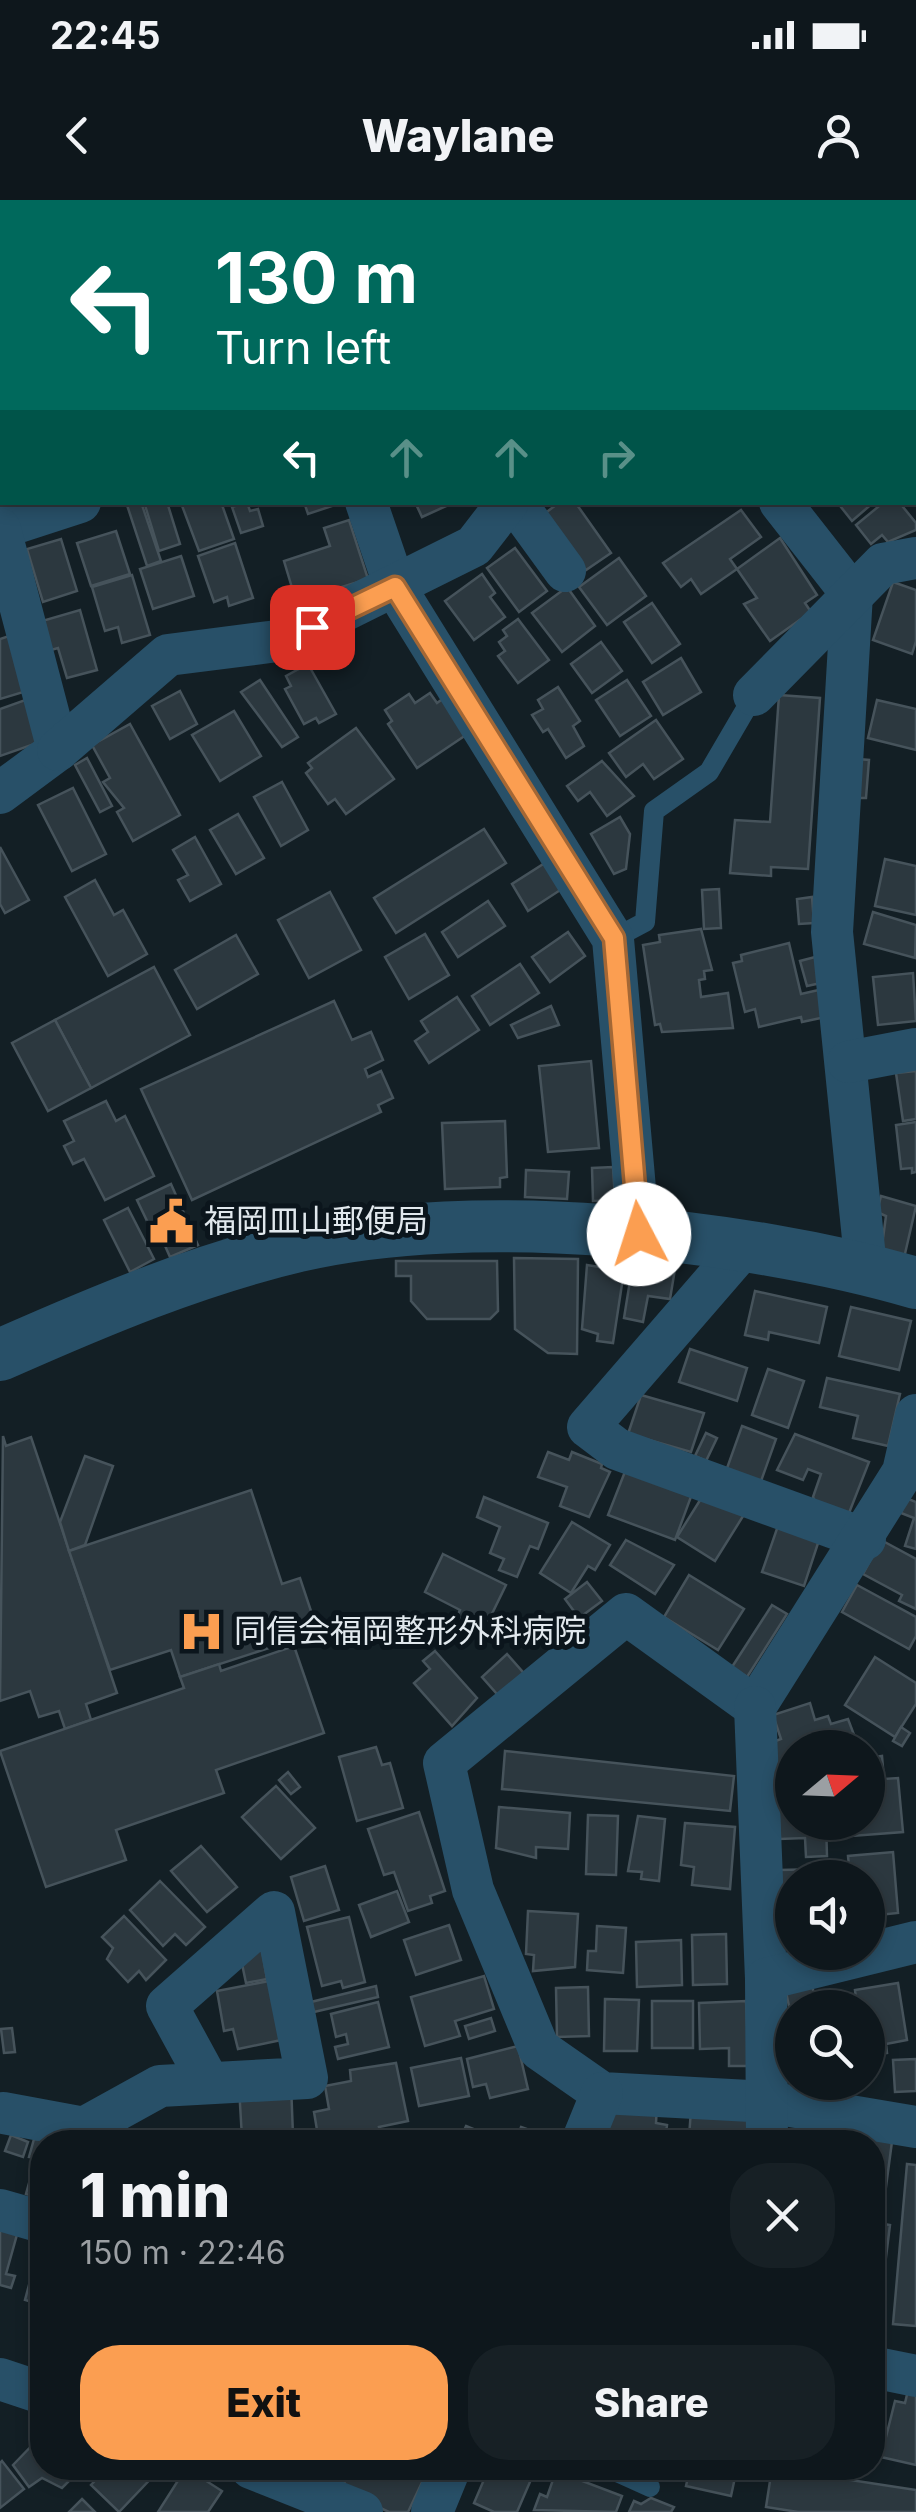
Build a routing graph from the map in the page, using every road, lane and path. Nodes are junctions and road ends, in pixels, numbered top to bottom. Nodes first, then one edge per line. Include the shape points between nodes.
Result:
1 (71, 505) edge
2 (367, 505) edge
3 (509, 505) edge
4 (514, 505) edge
5 (782, 505) edge
6 (0, 528) edge
7 (916, 558) edge
8 (565, 571) dead end
9 (395, 587) junction
10 (852, 594) junction
11 (754, 695) joint
12 (58, 750) junction
13 (0, 793) edge
14 (614, 938) junction
15 (916, 1049) edge
16 (848, 1062) junction
17 (639, 1234) junction
18 (742, 1249) junction
19 (866, 1268) junction
20 (916, 1283) edge
21 (0, 1356) edge
22 (916, 1415) edge
23 (864, 1539) junction
24 (755, 1707) junction
25 (916, 1942) edge
26 (766, 1979) junction
27 (210, 2083) dead end
28 (602, 2093) junction
29 (1, 2112) edge
30 (767, 2122) edge
31 (916, 2127) edge
32 (587, 2130) edge
33 (0, 2210) edge
34 (30, 2219) edge
35 (885, 2370) edge
36 (916, 2376) edge
37 (0, 2379) edge
38 (30, 2390) edge
39 (281, 2480) edge
40 (445, 2480) edge
41 (633, 2480) edge
42 (650, 2488) dead end
43 (362, 2512) edge
44 (432, 2512) edge

1 - 6 street
2 - 9 street
3 - 9 street via 474,546
4 - 8 street
5 - 10 street
6 - 12 street
7 - 10 street via 882,564
9 - 12 street via 285,640 168,655
9 - 14 street
10 - 11 street
10 - 16 street via 832,932
11 - 14 lane via 709,772 654,811 645,922
12 - 13 street
14 - 17 street
15 - 16 street
16 - 19 street
17 - 18 street
17 - 21 street via 491,1228 364,1234 299,1246 202,1273
18 - 19 street
18 - 23 street via 588,1428 617,1449
19 - 20 street
22 - 23 street via 903,1472
23 - 24 street
24 - 26 street
24 - 28 street via 626,1614 444,1763 473,1890 540,2049
25 - 26 street
26 - 30 street
27 - 29 street via 160,2086 84,2128
28 - 30 street
28 - 32 street
30 - 31 street
33 - 34 street
35 - 36 street
37 - 38 street
39 - 43 street
40 - 44 street
41 - 42 lane

